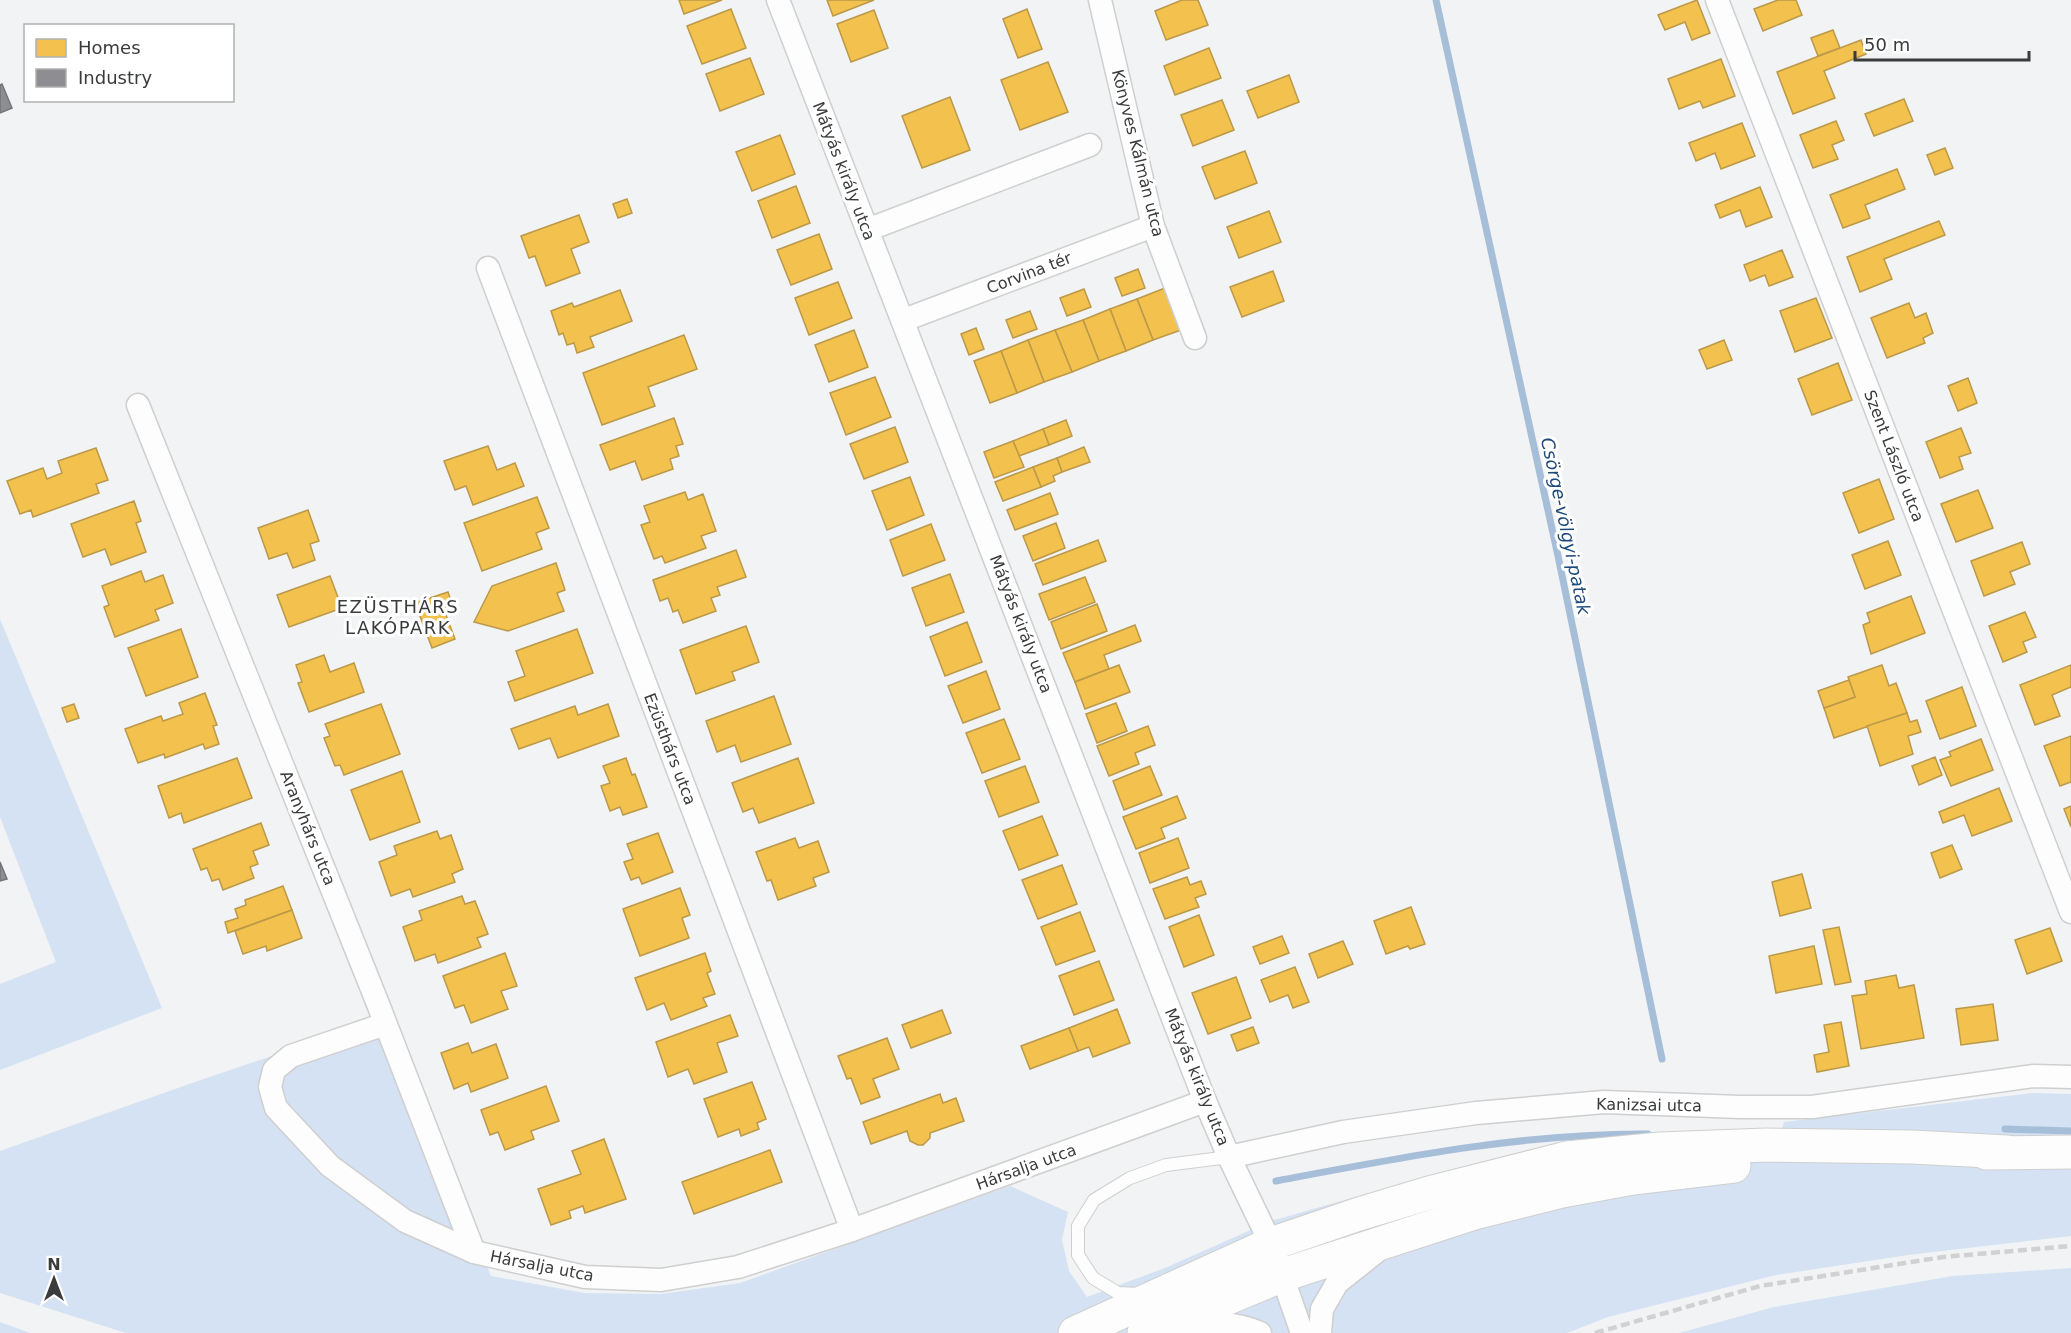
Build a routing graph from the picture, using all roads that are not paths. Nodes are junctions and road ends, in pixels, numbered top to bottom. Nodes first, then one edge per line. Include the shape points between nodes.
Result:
1 (778, 0) edge
2 (1100, 0) edge
3 (1725, 2) edge
4 (1090, 145) dead end
5 (1153, 225) junction
6 (867, 230) junction
7 (488, 267) dead end
8 (904, 320) junction
9 (1195, 338) dead end
10 (138, 405) dead end
11 (2071, 912) edge
12 (386, 1024) junction
13 (2071, 1077) edge
14 (1205, 1101) junction
15 (2007, 1152) junction
16 (2071, 1152) edge
17 (1229, 1157) junction
18 (852, 1230) junction
19 (1394, 1238) junction
20 (1271, 1244) junction
21 (474, 1252) junction
22 (1283, 1275) junction
23 (1160, 1295) junction
24 (1150, 1331) edge
25 (1074, 1333) edge
26 (1260, 1333) edge
27 (1302, 1333) edge
28 (1320, 1333) edge

1 - 6 street, Mátyás király utca
2 - 5 street, Könyves Kálmán utca
3 - 11 street, Szent László utca
4 - 6 street
5 - 8 street, Corvina tér
5 - 9 street, Könyves Kálmán utca
6 - 8 street, Mátyás király utca
7 - 18 street, Ezüsthárs utca
8 - 14 street, Mátyás király utca
10 - 12 street, Aranyhárs utca
12 - 21 street, Aranyhárs utca
12 - 21 street, Hársalja utca via 291,1056 274,1070 270,1087 276,1108 330,1166 405,1221
13 - 17 street, Kanizsai utca via 2034,1076 1812,1107 1604,1102 1476,1113 1344,1132
14 - 17 street, Mátyás király utca
14 - 18 street, Hársalja utca
15 - 16 main road
15 - 19 main road via 1816,1160 1633,1178 1485,1210
15 - 20 main road via 1766,1145 1599,1154 1567,1158 1429,1193
17 - 20 street, Mátyás király utca
17 - 23 lane via 1166,1165 1130,1178 1094,1200 1078,1226 1078,1255 1093,1278 1118,1293
18 - 21 street, Hársalja utca via 738,1267 661,1280 585,1277
19 - 22 main road
19 - 28 street via 1337,1283 1322,1309
20 - 22 street, Mátyás király utca
20 - 23 main road
22 - 24 main road
22 - 27 street, Mátyás király utca
23 - 25 main road
24 - 26 street via 1215,1322

